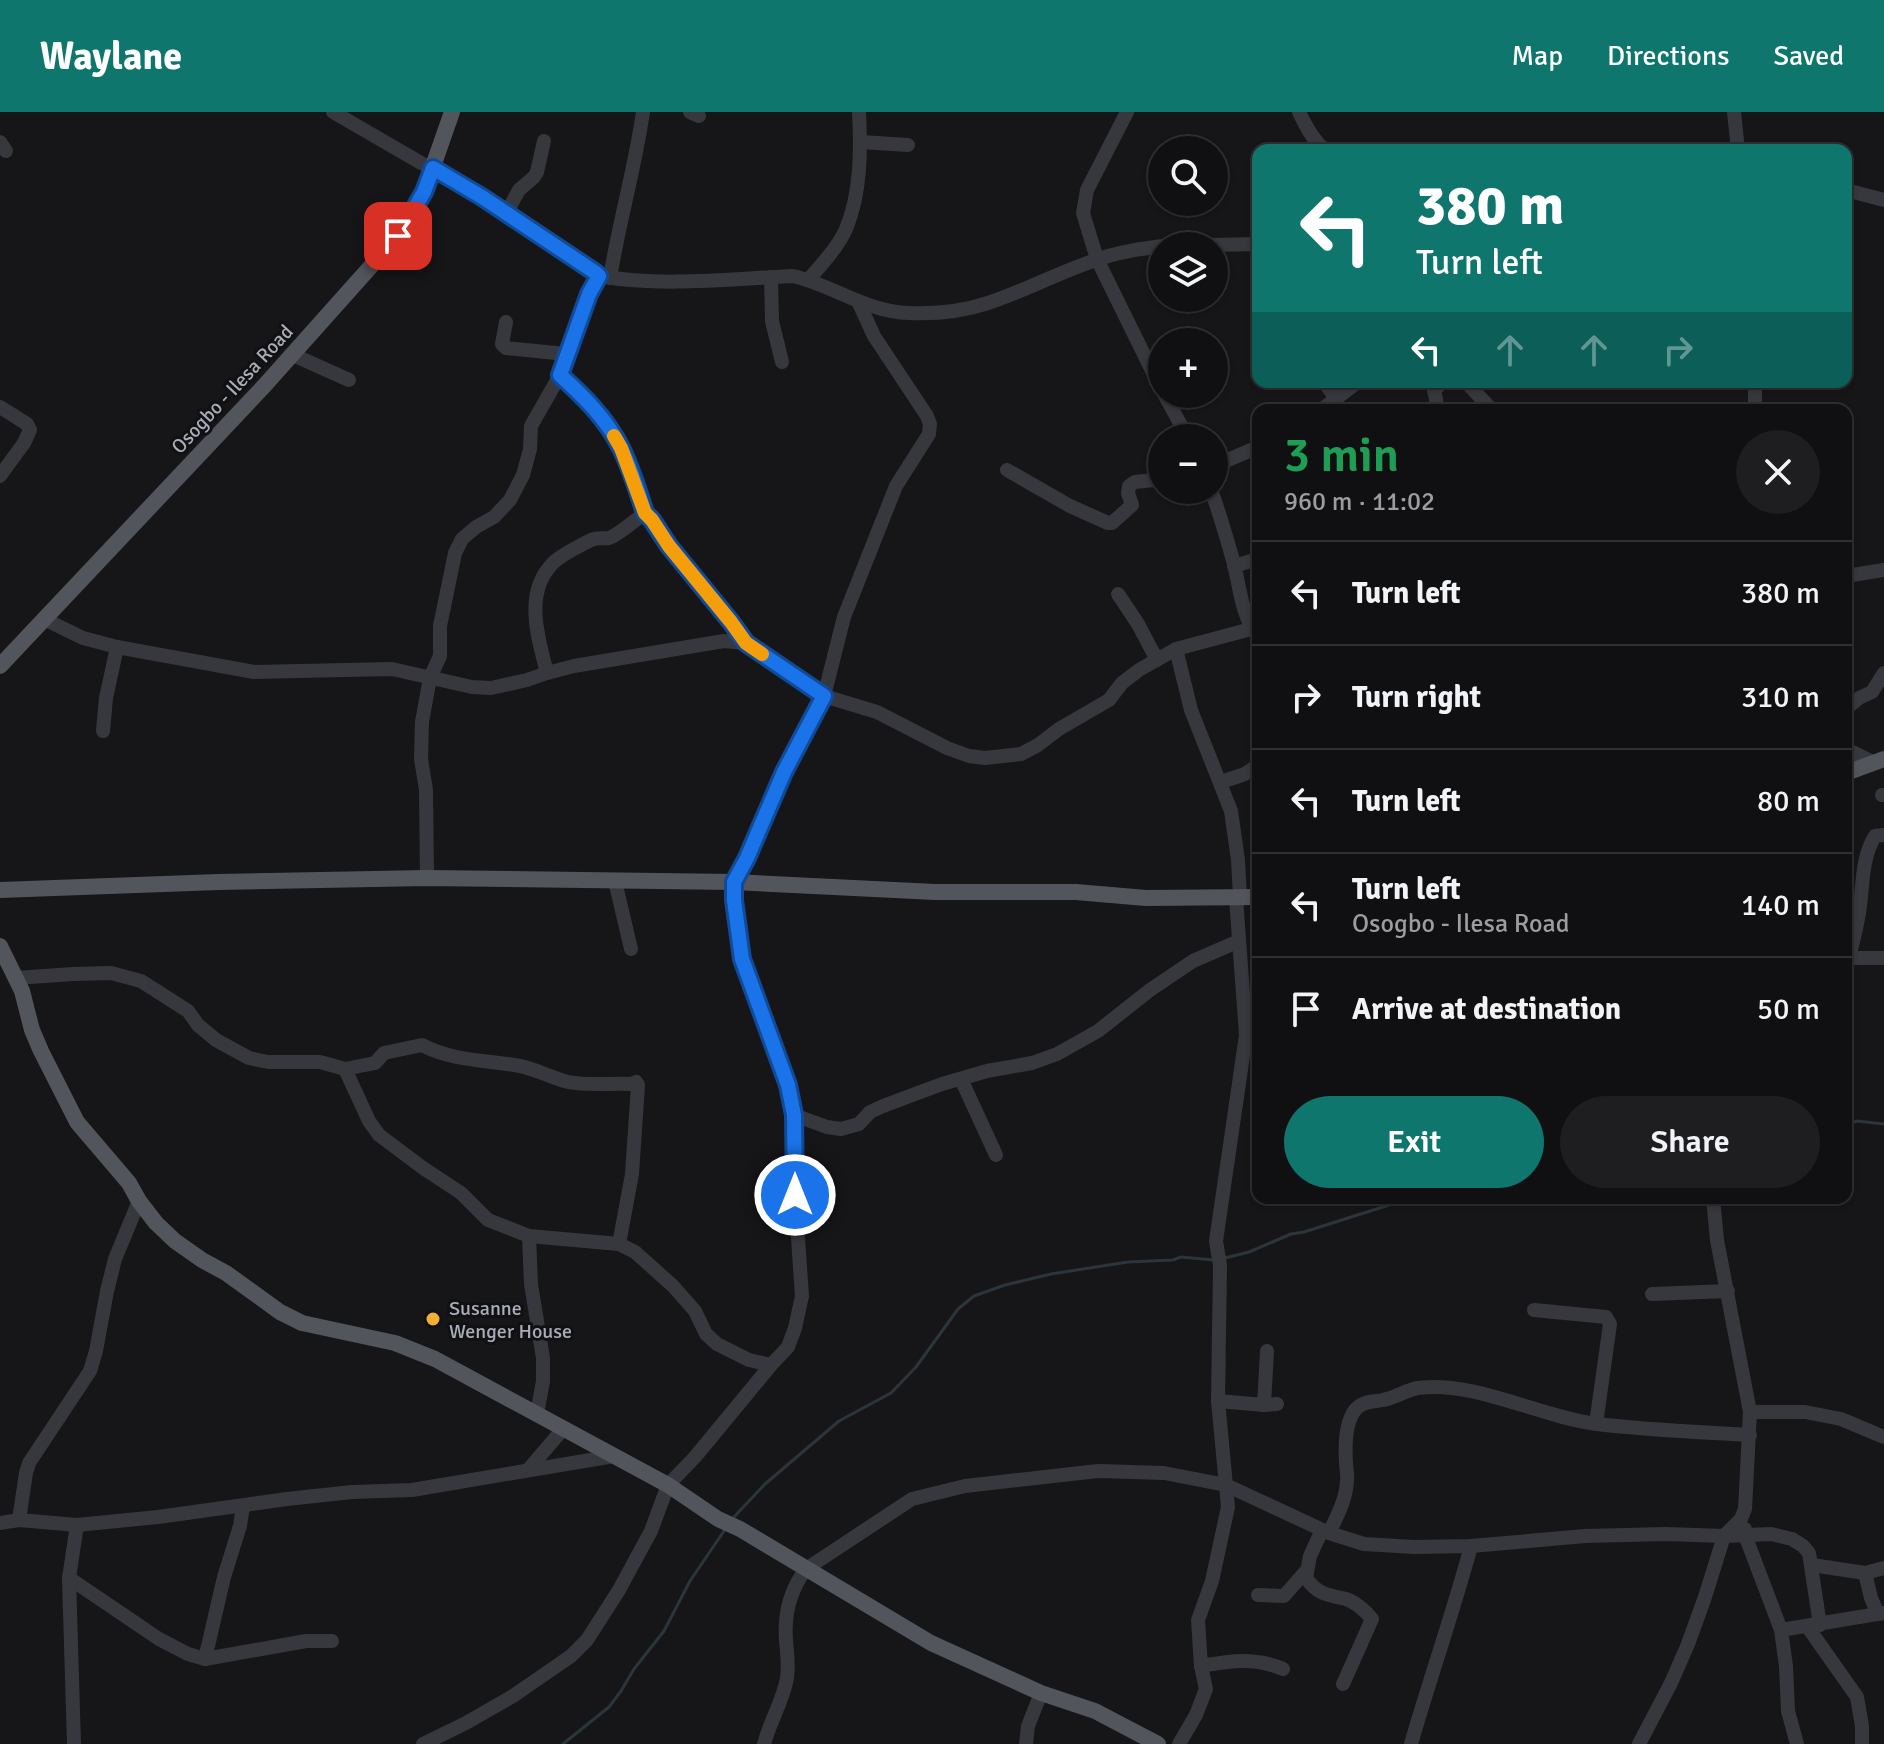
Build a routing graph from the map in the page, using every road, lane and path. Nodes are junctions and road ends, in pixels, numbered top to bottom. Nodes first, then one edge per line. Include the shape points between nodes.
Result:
1 (333, 112) edge
2 (452, 112) edge
3 (643, 112) edge
4 (859, 112) edge
5 (1127, 112) edge
6 (1299, 112) edge
7 (1734, 112) edge
8 (544, 141) dead end
9 (861, 142) junction
10 (1318, 144) edge
11 (1737, 144) edge
12 (908, 145) dead end
13 (433, 168) junction
14 (1852, 192) edge
15 (1884, 200) edge
16 (506, 214) junction
17 (1252, 244) edge
18 (1228, 245) edge
19 (1148, 248) edge
20 (1097, 259) junction
21 (604, 277) junction
22 (771, 277) junction
23 (809, 279) junction
24 (858, 301) junction
25 (506, 322) dead end
26 (291, 354) junction
27 (566, 354) junction
28 (782, 362) dead end
29 (1148, 362) edge
30 (560, 375) junction
31 (349, 380) dead end
32 (1328, 388) edge
33 (1350, 388) edge
34 (1472, 388) edge
35 (1336, 398) junction
36 (1328, 404) edge
37 (1486, 404) edge
38 (0, 407) edge
39 (1252, 450) edge
40 (1228, 460) edge
41 (1007, 470) dead end
42 (0, 476) edge
43 (1148, 481) edge
44 (1216, 504) edge
45 (645, 513) junction
46 (1252, 561) edge
47 (1234, 566) junction
48 (1884, 570) edge
49 (1852, 575) edge
50 (1118, 594) dead end
51 (44, 619) junction
52 (1252, 628) edge
53 (1252, 633) edge
54 (746, 643) junction
55 (117, 647) junction
56 (1176, 649) junction
57 (1157, 660) junction
58 (0, 666) edge
59 (547, 673) junction
60 (1884, 673) edge
61 (430, 678) junction
62 (824, 696) junction
63 (1852, 704) edge
64 (103, 731) dead end
65 (1852, 751) edge
66 (1879, 760) edge
67 (1252, 769) edge
68 (1852, 771) edge
69 (1221, 782) junction
70 (1884, 835) edge
71 (1852, 871) edge
72 (1863, 872) junction
73 (427, 878) junction
74 (615, 881) junction
75 (734, 882) junction
76 (0, 890) edge
77 (1252, 897) edge
78 (1238, 898) junction
79 (1852, 940) edge
80 (1239, 941) junction
81 (0, 946) edge
82 (631, 949) dead end
83 (1852, 958) edge
84 (1884, 958) edge
85 (16, 978) junction
86 (1251, 995) edge
87 (345, 1069) junction
88 (961, 1079) junction
89 (794, 1115) junction
90 (996, 1155) dead end
91 (139, 1201) junction
92 (1714, 1204) edge
93 (529, 1236) junction
94 (619, 1244) junction
95 (1728, 1291) junction
96 (1652, 1294) dead end
97 (1534, 1310) dead end
98 (1267, 1351) dead end
99 (771, 1365) junction
100 (1218, 1401) junction
101 (1750, 1412) junction
102 (537, 1414) junction
103 (1596, 1424) junction
104 (563, 1429) junction
105 (1750, 1435) junction
106 (1884, 1437) edge
107 (614, 1456) junction
108 (528, 1470) junction
109 (668, 1485) junction
110 (1226, 1485) junction
111 (243, 1506) junction
112 (1745, 1509) junction
113 (19, 1520) junction
114 (0, 1523) edge
115 (77, 1525) junction
116 (1326, 1531) junction
117 (1745, 1535) junction
118 (1724, 1536) junction
119 (1471, 1546) junction
120 (1812, 1565) junction
121 (1884, 1568) edge
122 (806, 1569) junction
123 (1306, 1571) junction
124 (1865, 1573) junction
125 (69, 1578) junction
126 (1258, 1595) dead end
127 (1881, 1614) edge
128 (1813, 1626) junction
129 (1781, 1630) junction
130 (332, 1641) dead end
131 (205, 1659) junction
132 (1201, 1666) junction
133 (1283, 1669) dead end
134 (1343, 1684) dead end
135 (1041, 1693) junction
136 (74, 1744) edge
137 (423, 1744) edge
138 (764, 1744) edge
139 (1026, 1744) edge
140 (1158, 1744) edge
141 (1179, 1744) edge
142 (1411, 1744) edge
143 (1639, 1744) edge
144 (1797, 1744) edge
145 (1862, 1744) edge

1 - 13 street
2 - 13 main road, Osogbo - Ilesa Road
3 - 21 street
4 - 9 street
5 - 20 street via 1087,190 1083,213
6 - 10 street
7 - 11 street
8 - 16 street via 537,172
9 - 12 street
9 - 23 street via 845,230
13 - 16 street
13 - 26 main road, Osogbo - Ilesa Road via 398,236
14 - 15 street
16 - 21 street
17 - 18 street
19 - 20 street
20 - 24 street via 986,304 946,312 908,313
20 - 29 street
21 - 22 street via 656,282
21 - 27 street via 589,294
22 - 23 street
22 - 28 street via 772,321
23 - 24 street
24 - 62 street via 930,424 896,486 844,617
25 - 27 street via 506,348
26 - 31 street
26 - 51 main road, Osogbo - Ilesa Road
27 - 30 street
30 - 45 street via 606,423
30 - 61 street via 531,426 523,475 510,500 462,539 455,553 440,626 440,656
32 - 35 street
33 - 35 street
34 - 37 street
35 - 36 street
38 - 42 street via 30,430
39 - 40 street
41 - 43 street via 1108,523 1132,505 1129,486
44 - 47 street
45 - 54 street
45 - 59 street via 610,538 599,537 555,560 541,578 534,605
46 - 47 street
47 - 52 street
48 - 49 street
50 - 57 street
51 - 55 street
51 - 58 main road, Osogbo - Ilesa Road
53 - 56 street
54 - 59 street via 724,641
54 - 62 street
55 - 61 street via 254,672 392,669
55 - 64 street
56 - 57 street
56 - 69 street via 1191,710
57 - 62 street via 1122,683 1109,700 1038,745 1000,757 969,756 877,712
59 - 61 street via 491,688
60 - 63 street via 1872,692
61 - 73 street via 421,759
62 - 75 street
65 - 66 street
66 - 68 main road
67 - 69 street
69 - 78 street via 1231,811
70 - 72 street via 1870,843
71 - 72 street
72 - 79 street
73 - 74 main road
73 - 76 main road
74 - 75 main road
74 - 82 street
75 - 78 main road
75 - 89 street via 742,959
77 - 78 main road
78 - 80 street
80 - 86 street
80 - 88 street via 1193,961 1098,1031 1057,1054
81 - 85 main road
83 - 84 street
85 - 87 street via 123,975 158,991 188,1011 216,1040 249,1058 320,1062
85 - 91 main road via 60,1093
86 - 100 street via 1216,1241
87 - 93 street via 379,1135 461,1193 488,1220
87 - 94 street via 422,1045 569,1082 636,1082 632,1174
88 - 89 street via 883,1106 859,1124 841,1129
88 - 90 street
89 - 99 street via 802,1296 788,1347
91 - 102 main road via 175,1241 280,1312 302,1323 395,1343
91 - 113 street via 115,1259 90,1371 29,1463
92 - 95 street
93 - 94 street
93 - 102 street via 543,1358
94 - 99 street via 673,1286 717,1344
95 - 96 street
95 - 101 street
97 - 103 street via 1608,1320
98 - 100 street via 1270,1404
99 - 109 street
100 - 110 street
101 - 105 street
101 - 106 street via 1805,1412 1841,1419
102 - 104 main road
103 - 105 street
103 - 116 street via 1446,1387 1416,1388 1361,1404 1347,1433 1344,1501
104 - 107 main road
104 - 108 street
105 - 112 street
107 - 108 street
107 - 109 main road
108 - 111 street via 412,1490
109 - 122 main road
109 - 137 street via 651,1531 587,1640 513,1696
110 - 116 street
110 - 122 street via 1164,1473 1098,1471 965,1486 912,1499
110 - 132 street via 1228,1507 1219,1555 1198,1620
111 - 115 street
111 - 131 street
112 - 117 street
112 - 118 street
113 - 114 street
113 - 115 street
115 - 125 street
116 - 119 street via 1364,1544
116 - 123 street
117 - 118 street
117 - 120 street via 1792,1539 1809,1553
117 - 129 street
118 - 119 street via 1585,1536
118 - 143 street via 1688,1644
119 - 142 street
120 - 124 street
120 - 128 street
121 - 124 street
122 - 135 main road via 931,1643
122 - 138 street via 790,1597 785,1688
123 - 126 street via 1284,1596
123 - 134 street via 1319,1591 1349,1600 1372,1619
124 - 127 street
125 - 131 street via 159,1639
125 - 136 street
127 - 128 street
128 - 129 street
128 - 145 street via 1857,1697
129 - 144 street via 1788,1711
130 - 131 street
132 - 133 street via 1239,1660
132 - 141 street via 1206,1689
135 - 139 street
135 - 140 main road via 1095,1711

